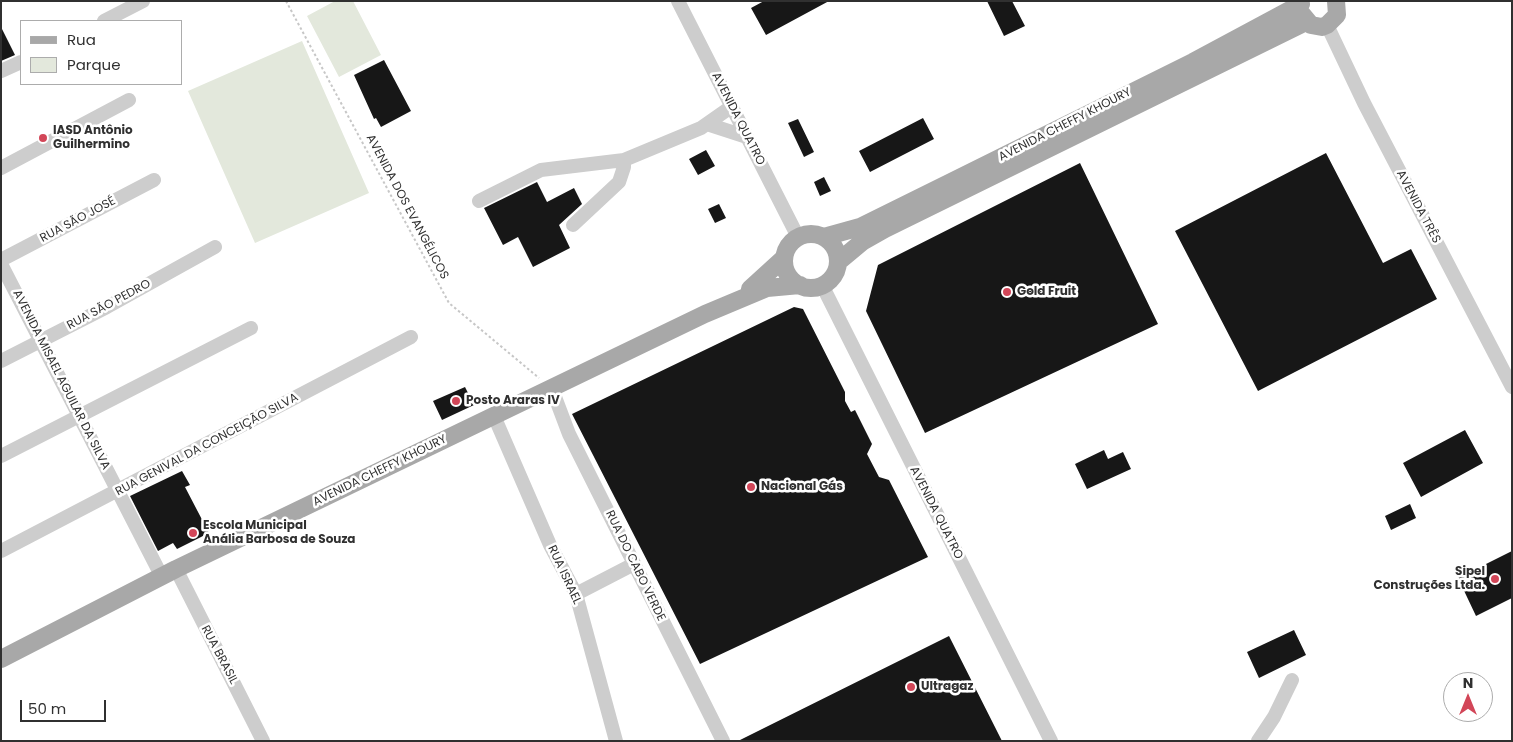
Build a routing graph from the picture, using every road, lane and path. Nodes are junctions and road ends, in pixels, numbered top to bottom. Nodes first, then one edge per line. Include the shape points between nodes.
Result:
1 (286, 1) edge
2 (678, 1) edge
3 (1302, 2) edge
4 (139, 4) edge
5 (1342, 5) edge
6 (106, 20) edge
7 (1306, 22) junction
8 (1327, 25) junction
9 (20, 62) edge
10 (1, 71) edge
11 (129, 100) dead end
12 (731, 107) junction
13 (707, 124) junction
14 (747, 137) junction
15 (624, 160) junction
16 (1, 168) edge
17 (154, 180) dead end
18 (479, 201) dead end
19 (573, 225) dead end
20 (798, 237) junction
21 (824, 237) junction
22 (216, 247) dead end
23 (784, 258) junction
24 (1, 260) edge
25 (838, 262) junction
26 (1, 264) edge
27 (800, 285) junction
28 (822, 285) junction
29 (734, 301) junction
30 (251, 328) dead end
31 (411, 337) dead end
32 (41, 341) junction
33 (1, 361) edge
34 (1512, 387) edge
35 (552, 389) junction
36 (80, 416) junction
37 (494, 416) junction
38 (1, 456) edge
39 (118, 491) junction
40 (1, 551) edge
41 (634, 564) junction
42 (169, 573) junction
43 (576, 594) junction
44 (1, 659) edge
45 (1292, 680) dead end
46 (263, 741) edge
47 (616, 741) edge
48 (723, 741) edge
49 (1051, 741) edge
50 (1258, 741) edge

1 - 35 path, AVENIDA DOS EVANGÉLICOS via 448,304
2 - 12 street, AVENIDA QUATRO
3 - 7 main road via 1301,13
3 - 21 main road, AVENIDA CHEFFY KHOURY via 1194,62 860,227
4 - 6 street
5 - 8 main road
7 - 8 main road via 1316,27
7 - 25 main road, AVENIDA CHEFFY KHOURY via 885,229 862,242
8 - 34 street, AVENIDA TRÊS via 1364,103
9 - 10 street
11 - 16 street
12 - 13 street
12 - 14 street, AVENIDA QUATRO
13 - 14 street
13 - 15 street
14 - 20 street, AVENIDA QUATRO
15 - 18 street via 541,170
15 - 19 street via 619,182
17 - 24 street, RUA SÃO JOSÉ
20 - 21 main road via 807,234
20 - 23 main road via 791,242
21 - 25 main road via 835,248
22 - 32 street, RUA SÃO PEDRO
23 - 27 main road via 789,275
23 - 29 main road via 767,276
25 - 28 main road via 830,280
26 - 32 street, AVENIDA MISAEL AGUILAR DA SILVA
27 - 28 main road
27 - 29 main road via 767,288
28 - 49 street, AVENIDA QUATRO
29 - 35 main road, AVENIDA CHEFFY KHOURY
30 - 36 street
31 - 39 street, RUA GENIVAL DA CONCEIÇÃO SILVA
32 - 33 street, RUA SÃO PEDRO
32 - 36 street, AVENIDA MISAEL AGUILAR DA SILVA
35 - 37 main road, AVENIDA CHEFFY KHOURY
35 - 41 street, RUA DO CABO VERDE via 569,434
36 - 38 street
36 - 39 street, AVENIDA MISAEL AGUILAR DA SILVA
37 - 42 main road, AVENIDA CHEFFY KHOURY
37 - 43 street, RUA ISRAEL via 550,545
39 - 40 street, RUA GENIVAL DA CONCEIÇÃO SILVA
39 - 42 street, AVENIDA MISAEL AGUILAR DA SILVA
41 - 43 street
41 - 48 street, RUA DO CABO VERDE
42 - 44 main road, AVENIDA CHEFFY KHOURY
42 - 46 street, RUA BRASIL
43 - 47 street, RUA ISRAEL
45 - 50 street

